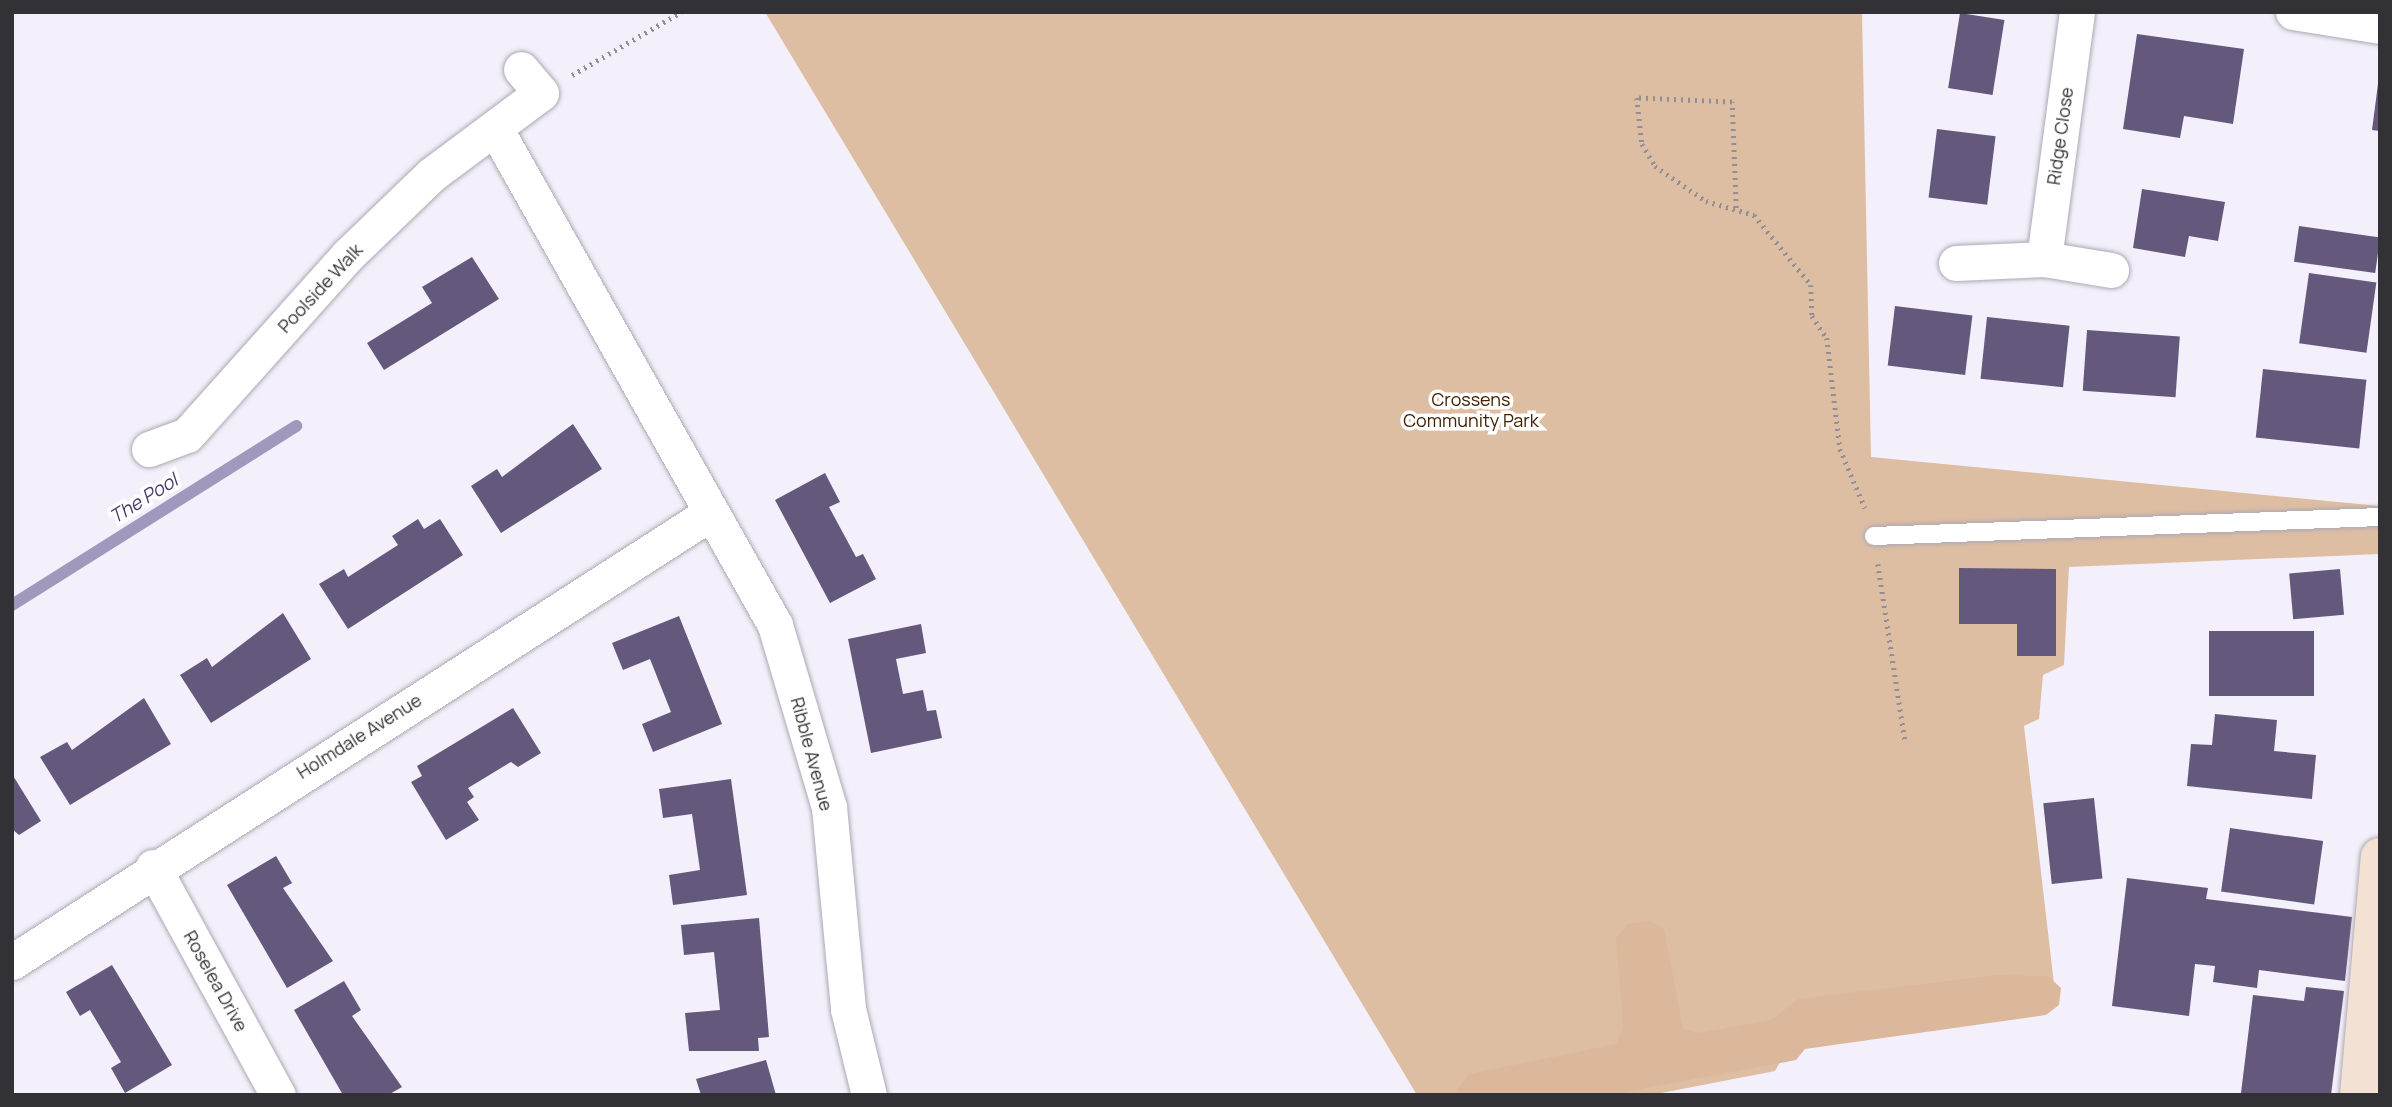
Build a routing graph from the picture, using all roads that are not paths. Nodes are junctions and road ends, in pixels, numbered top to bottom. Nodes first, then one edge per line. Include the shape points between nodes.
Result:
1 (2077, 12) edge
2 (2293, 12) edge
3 (2380, 26) edge
4 (531, 81) road end
5 (495, 128) junction
6 (2044, 259) junction
7 (1956, 262) dead end
8 (2111, 270) dead end
9 (149, 449) dead end
10 (709, 514) junction
11 (2380, 517) edge
12 (1874, 536) road end
13 (2380, 857) edge
14 (153, 867) junction
15 (2377, 936) edge
16 (12, 961) edge
17 (278, 1095) edge
18 (869, 1095) edge
19 (2359, 1095) edge

1 - 6 street, Ridge Close
2 - 3 street
4 - 5 street, Poolside Walk
5 - 9 street, Poolside Walk via 431,175 348,255 187,435
5 - 10 street
6 - 7 street
6 - 8 street
10 - 14 street, Holmdale Avenue
10 - 18 street, Ribble Avenue via 775,625 829,807 848,1009
11 - 12 lane
13 - 15 main road
14 - 16 street, Holmdale Avenue
14 - 17 street, Roselea Drive
15 - 19 main road

